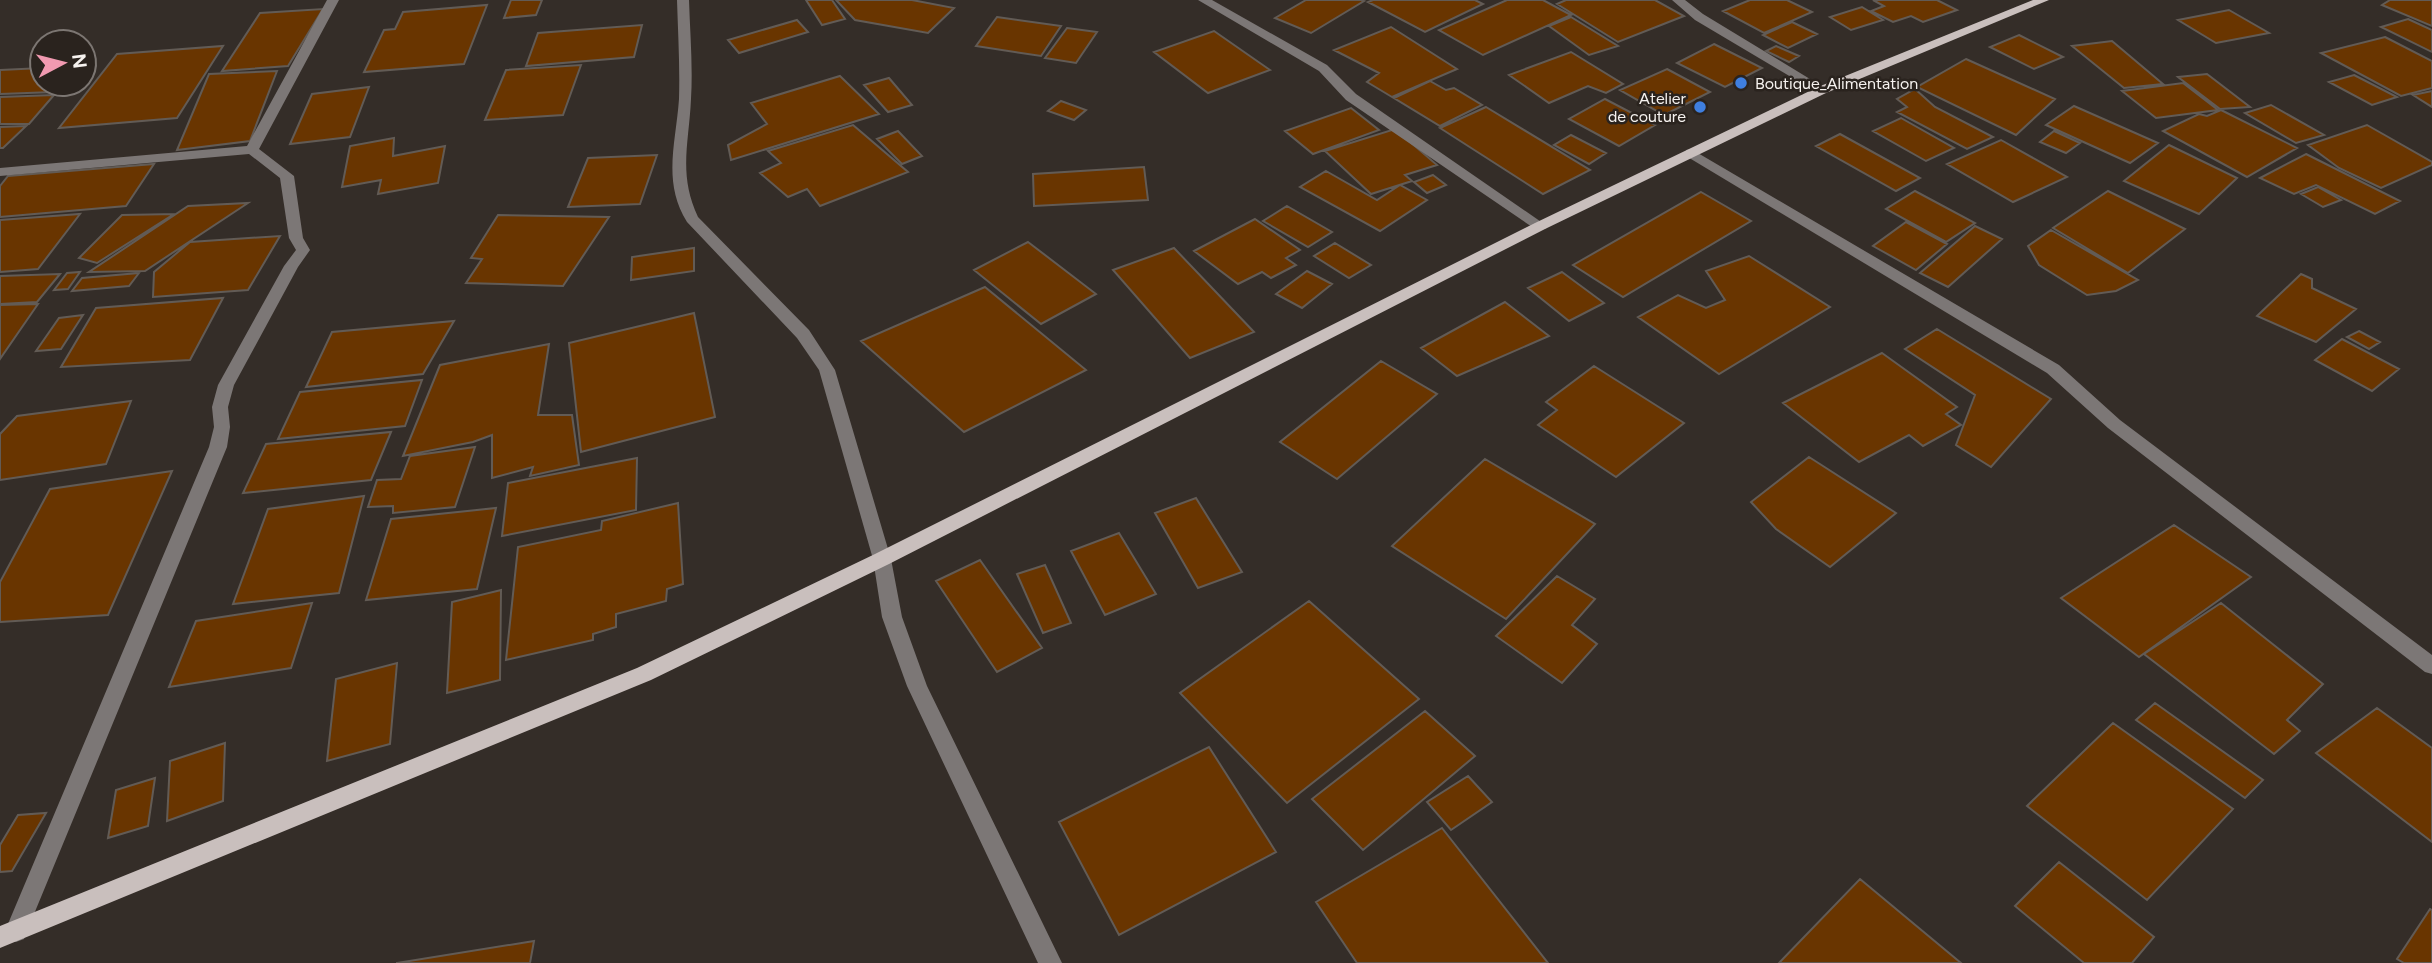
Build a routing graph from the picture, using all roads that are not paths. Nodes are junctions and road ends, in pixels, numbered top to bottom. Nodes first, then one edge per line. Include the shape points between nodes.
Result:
1 (333, 0) edge
2 (683, 0) edge
3 (1204, 0) edge
4 (1678, 0) edge
5 (2043, 0) edge
6 (1822, 90) junction
7 (252, 150) junction
8 (1691, 153) junction
9 (0, 172) edge
10 (1540, 226) junction
11 (882, 559) junction
12 (2432, 666) edge
13 (8, 934) edge
14 (1050, 963) edge

1 - 7 street
2 - 11 street via 685,105 676,174 680,197 692,219 803,334 827,370
3 - 10 street via 1323,68 1351,97
4 - 6 street
5 - 6 main road
6 - 8 main road
7 - 9 street
7 - 13 street via 287,176 296,238 303,250 226,385 218,447
8 - 10 main road
8 - 12 street via 2053,369 2114,424
10 - 11 main road
11 - 13 main road via 644,674
11 - 14 street via 892,617 917,686

